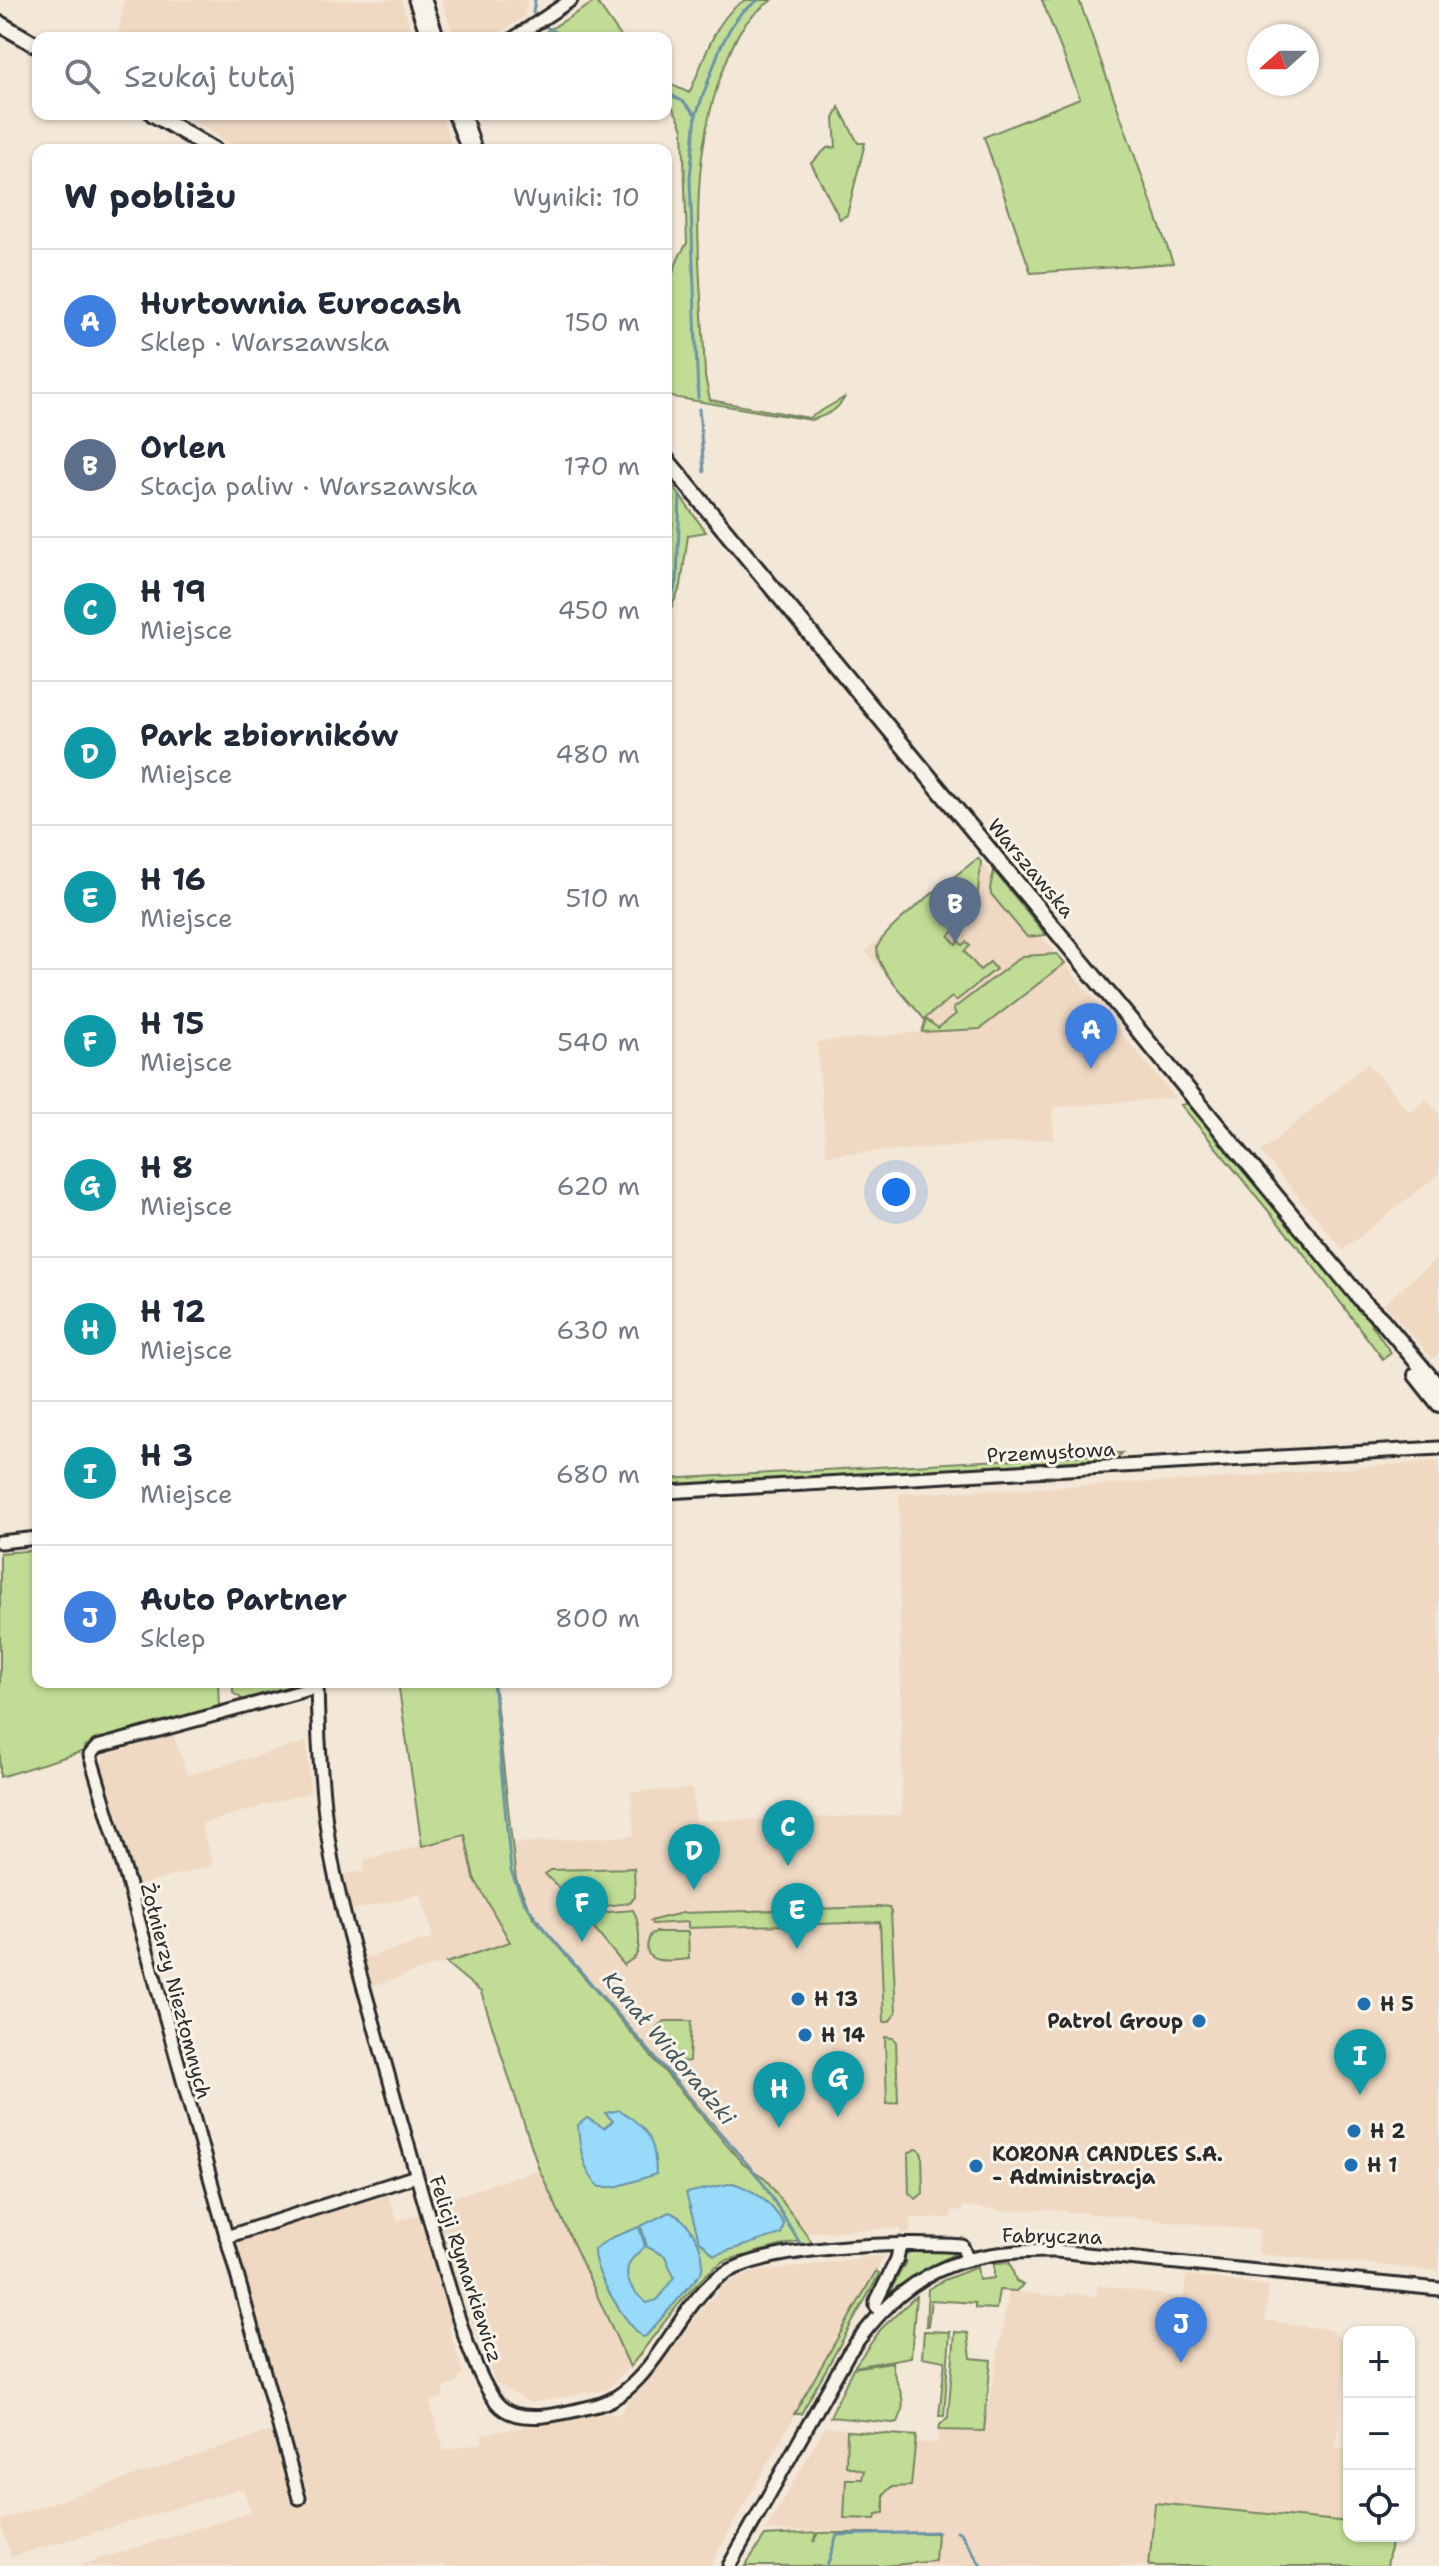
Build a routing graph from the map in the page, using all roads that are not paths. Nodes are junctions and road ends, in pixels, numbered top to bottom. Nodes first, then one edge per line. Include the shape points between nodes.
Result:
1 (415, 0) edge
2 (425, 0) edge
3 (571, 0) edge
4 (0, 24) edge
5 (426, 32) edge
6 (436, 32) edge
7 (523, 32) edge
8 (32, 43) edge
9 (163, 120) edge
10 (456, 120) edge
11 (466, 120) edge
12 (204, 144) edge
13 (466, 144) edge
14 (473, 144) edge
15 (672, 466) edge
16 (1364, 1303) junction
17 (1439, 1388) edge
18 (1439, 1404) edge
19 (1439, 1448) edge
20 (672, 1492) edge
21 (32, 1539) edge
22 (0, 1542) edge
23 (304, 1688) edge
24 (317, 1688) edge
25 (416, 2176) junction
26 (226, 2237) junction
27 (900, 2244) junction
28 (967, 2258) junction
29 (1439, 2289) edge
30 (881, 2311) junction
31 (299, 2498) dead end
32 (729, 2566) edge

1 - 5 street
2 - 6 street
3 - 7 street
4 - 8 main road
9 - 12 main road
10 - 13 street
11 - 14 street
15 - 16 main road, Warszawska
16 - 17 main road, Warszawska
16 - 18 main road, Warszawska
19 - 20 street, Przemysłowa
21 - 22 street
23 - 26 street, Żołnierzy Niezłomnych via 97,1747 90,1755
24 - 25 street, Felicji Rymarkiewicz via 332,1861
25 - 26 street
25 - 27 street, Felicji Rymarkiewicz via 453,2301 482,2376 498,2404 521,2416 594,2406 623,2393 704,2291 738,2266 821,2250
26 - 31 street, Żołnierzy Niezłomnych
27 - 28 street, Felicji Rymarkiewicz via 962,2246
27 - 30 street via 876,2302
28 - 29 street, Fabryczna via 999,2252 1066,2252
28 - 30 street, Fabryczna via 915,2283
30 - 32 street, Fabryczna via 848,2354

